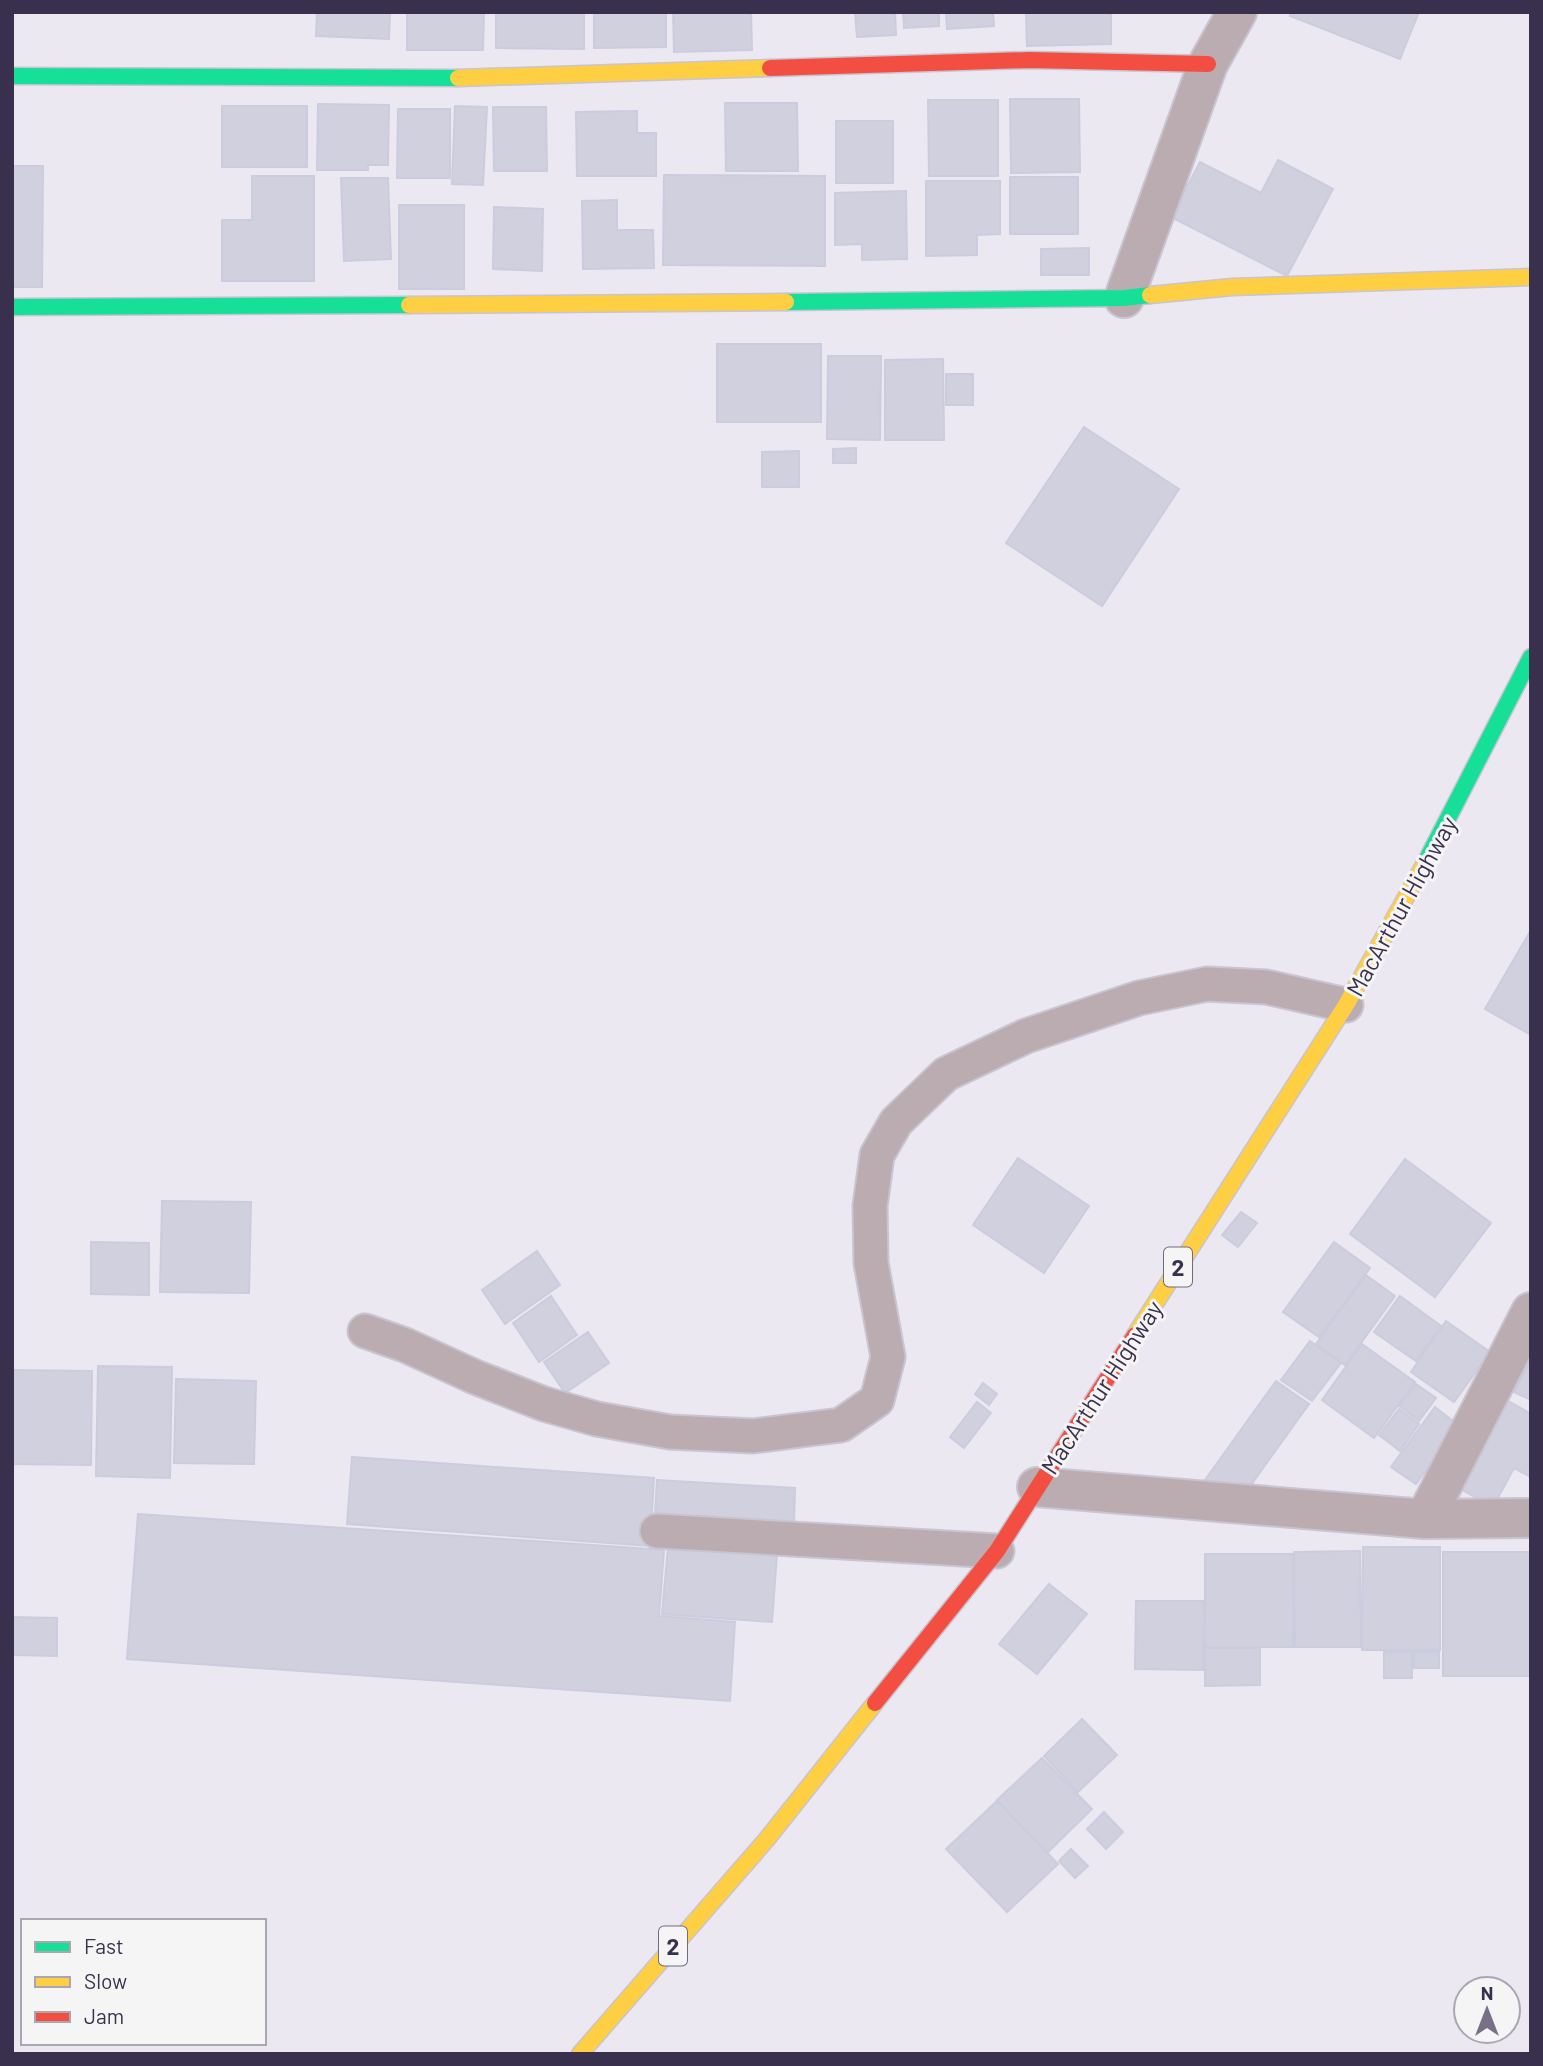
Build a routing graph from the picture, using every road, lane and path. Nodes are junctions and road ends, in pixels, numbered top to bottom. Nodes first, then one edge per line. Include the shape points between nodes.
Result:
1 (1237, 12) edge
2 (1208, 64) junction
3 (12, 76) edge
4 (1531, 277) edge
5 (1124, 298) junction
6 (12, 307) edge
7 (1531, 657) edge
8 (1346, 1005) junction
9 (1531, 1312) edge
10 (365, 1331) dead end
11 (1037, 1486) junction
12 (1531, 1518) edge
13 (1425, 1520) junction
14 (657, 1531) dead end
15 (997, 1551) junction
16 (580, 2054) edge

1 - 2 street
2 - 3 main road via 1030,60 450,78
2 - 5 street
4 - 5 main road via 1246,286
5 - 6 main road
7 - 8 main road, MacArthur Highway / 2 via 1422,870
8 - 10 lane via 1266,987 1207,984 1139,998 1038,1032 946,1074 896,1122 877,1155 870,1206 871,1263 888,1357 877,1400 841,1424 753,1436 670,1432 597,1419 544,1404
8 - 11 main road, MacArthur Highway / 2
9 - 13 street
11 - 13 street
11 - 15 main road, MacArthur Highway / 2
12 - 13 street
14 - 15 lane
15 - 16 main road, MacArthur Highway / 2 via 767,1839

